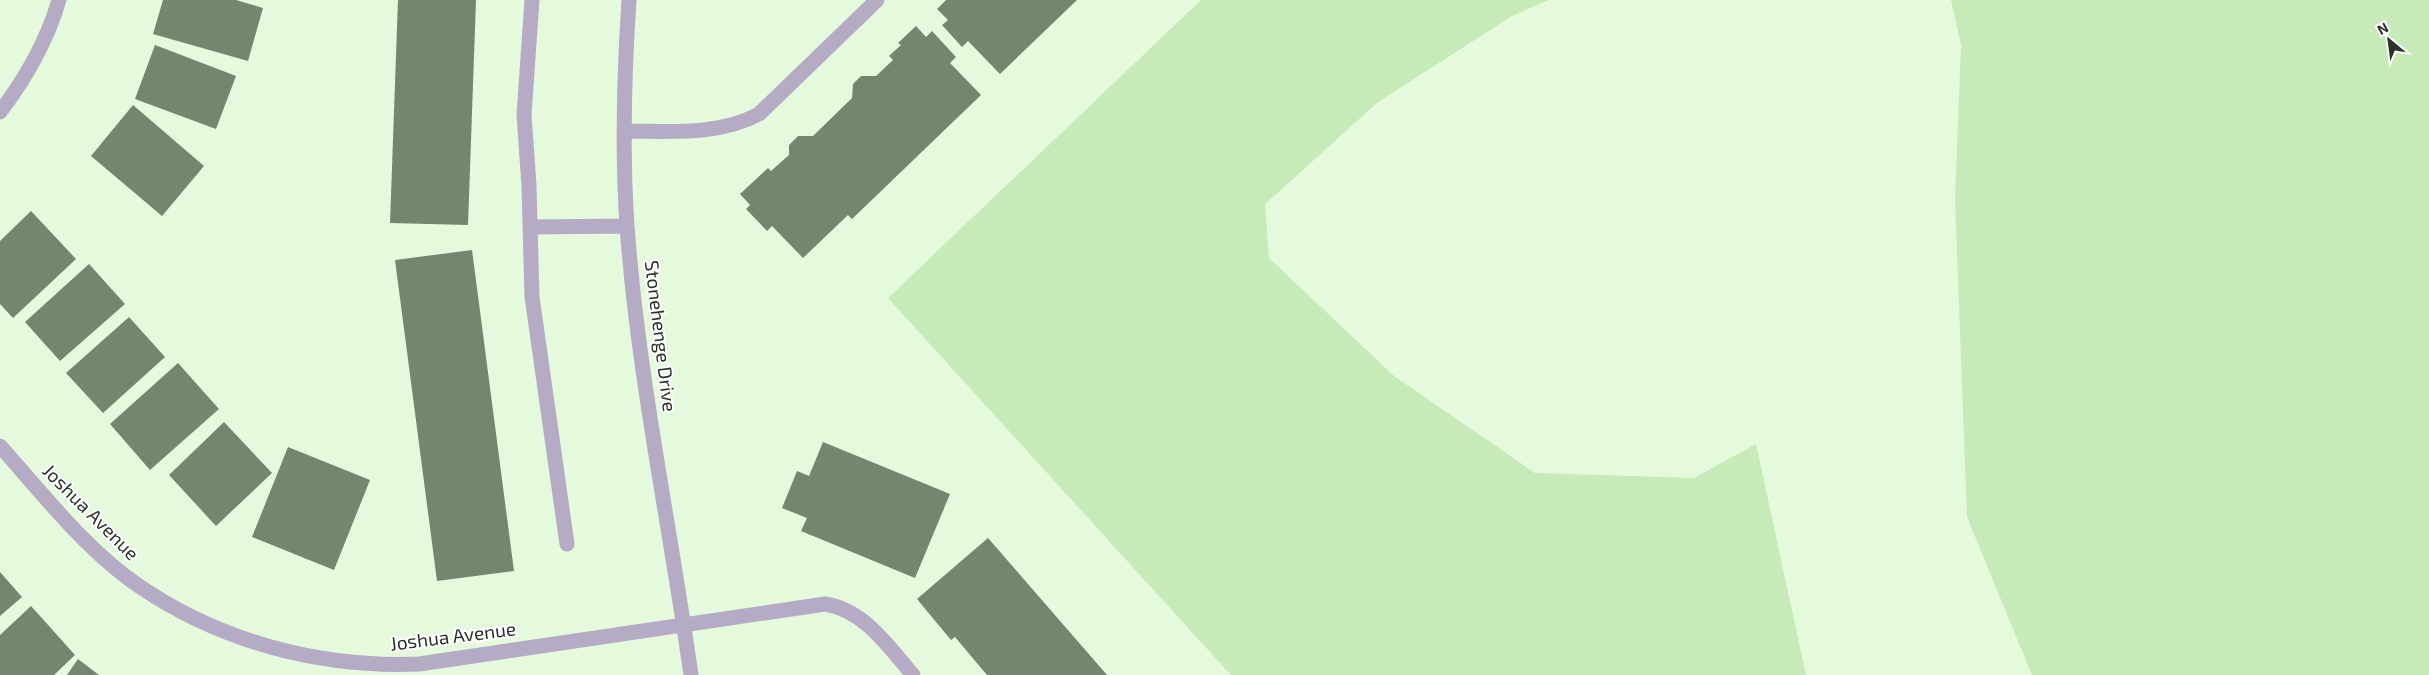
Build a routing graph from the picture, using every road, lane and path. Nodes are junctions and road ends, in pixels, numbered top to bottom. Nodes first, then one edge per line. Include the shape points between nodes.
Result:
1 (59, 0) edge
2 (532, 0) edge
3 (629, 0) edge
4 (877, 0) edge
5 (0, 112) edge
6 (624, 131) junction
7 (627, 226) junction
8 (530, 227) junction
9 (0, 446) edge
10 (567, 544) dead end
11 (684, 624) junction
12 (420, 669) edge
13 (691, 675) edge
14 (913, 675) edge

1 - 5 street via 39,52
2 - 8 street via 524,115
3 - 6 street, Stonehenge Drive
4 - 6 street via 759,114 740,124 694,131
6 - 7 street, Stonehenge Drive
7 - 8 street
7 - 11 street, Stonehenge Drive via 640,346
8 - 10 street via 532,297
9 - 12 street, Joshua Avenue via 82,537 138,585 172,606 248,641 287,652 320,659
11 - 12 street, Joshua Avenue
11 - 13 street, Stonehenge Drive
11 - 14 street, Joshua Avenue via 804,606 840,606 870,626

